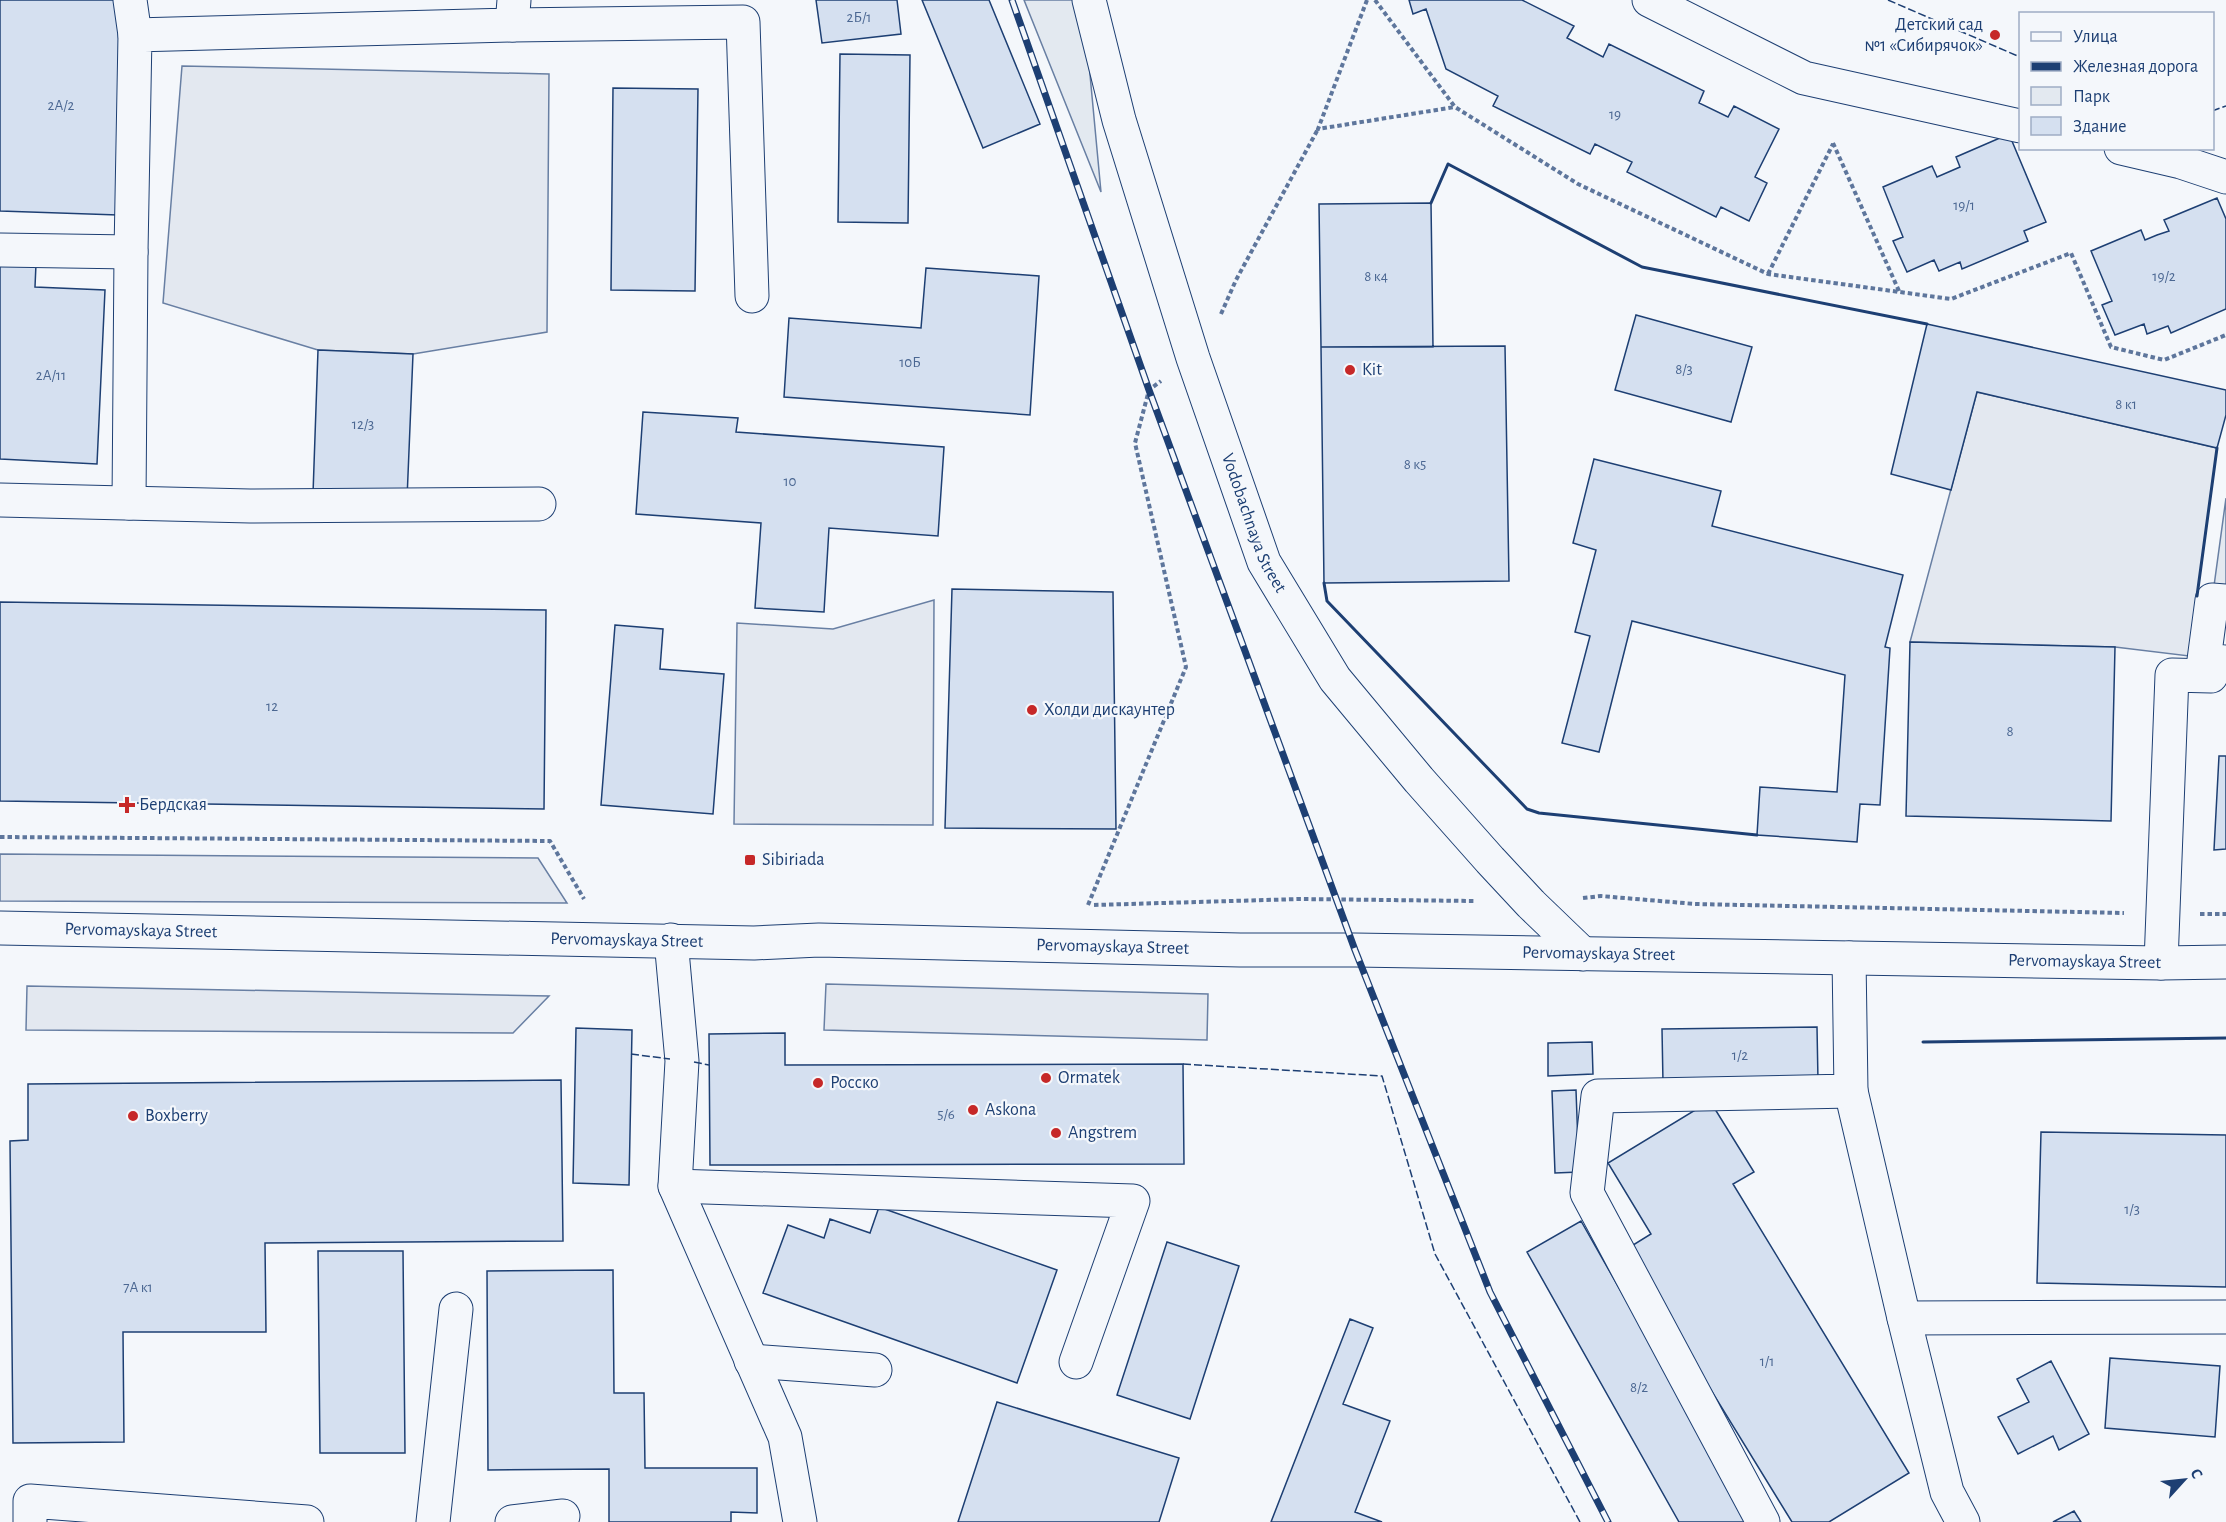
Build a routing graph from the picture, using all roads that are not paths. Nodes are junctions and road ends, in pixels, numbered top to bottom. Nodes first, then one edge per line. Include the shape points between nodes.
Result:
1 (130, 0) edge
2 (1089, 0) edge
3 (1649, 0) edge
4 (513, 13) edge
5 (135, 35) junction
6 (2019, 126) edge
7 (2130, 150) edge
8 (2226, 177) edge
9 (0, 250) edge
10 (131, 252) junction
11 (752, 296) dead end
12 (0, 500) edge
13 (129, 503) junction
14 (539, 504) dead end
15 (2226, 601) edge
16 (2220, 661) edge
17 (0, 928) edge
18 (671, 940) junction
19 (1583, 954) junction
20 (1849, 958) junction
21 (2226, 962) edge
22 (2161, 963) junction
23 (1851, 1091) junction
24 (675, 1186) junction
25 (456, 1309) dead end
26 (2226, 1317) edge
27 (1904, 1318) junction
28 (751, 1361) junction
29 (1076, 1362) dead end
30 (875, 1370) dead end
31 (563, 1516) dead end
32 (30, 1522) edge
33 (307, 1522) edge
34 (433, 1522) edge
35 (512, 1522) edge
36 (800, 1522) edge
37 (1763, 1522) edge
38 (1963, 1522) edge

1 - 5 main road
2 - 19 main road, Vodobachnaya Street via 1119,120 1193,358 1264,562 1335,679 1419,780 1531,904
3 - 6 main road via 1803,78
4 - 5 main road
4 - 11 main road via 743,22
5 - 10 main road
7 - 8 main road
9 - 10 main road
10 - 13 main road
12 - 13 main road
13 - 14 main road
15 - 16 main road via 2212,600 2204,660
16 - 22 main road via 2211,676 2172,675
17 - 18 main road, Pervomayskaya Street
18 - 19 main road, Pervomayskaya Street
18 - 24 main road via 682,1061
19 - 20 main road, Pervomayskaya Street
20 - 22 main road, Pervomayskaya Street
20 - 23 main road
21 - 22 main road, Pervomayskaya Street
23 - 27 main road
23 - 37 main road via 1598,1096 1587,1193
24 - 28 main road
24 - 29 main road via 1132,1201
25 - 34 main road
26 - 27 main road
27 - 38 main road via 1947,1492
28 - 30 main road
28 - 36 main road via 785,1437
31 - 35 main road
32 - 33 main road via 30,1501

